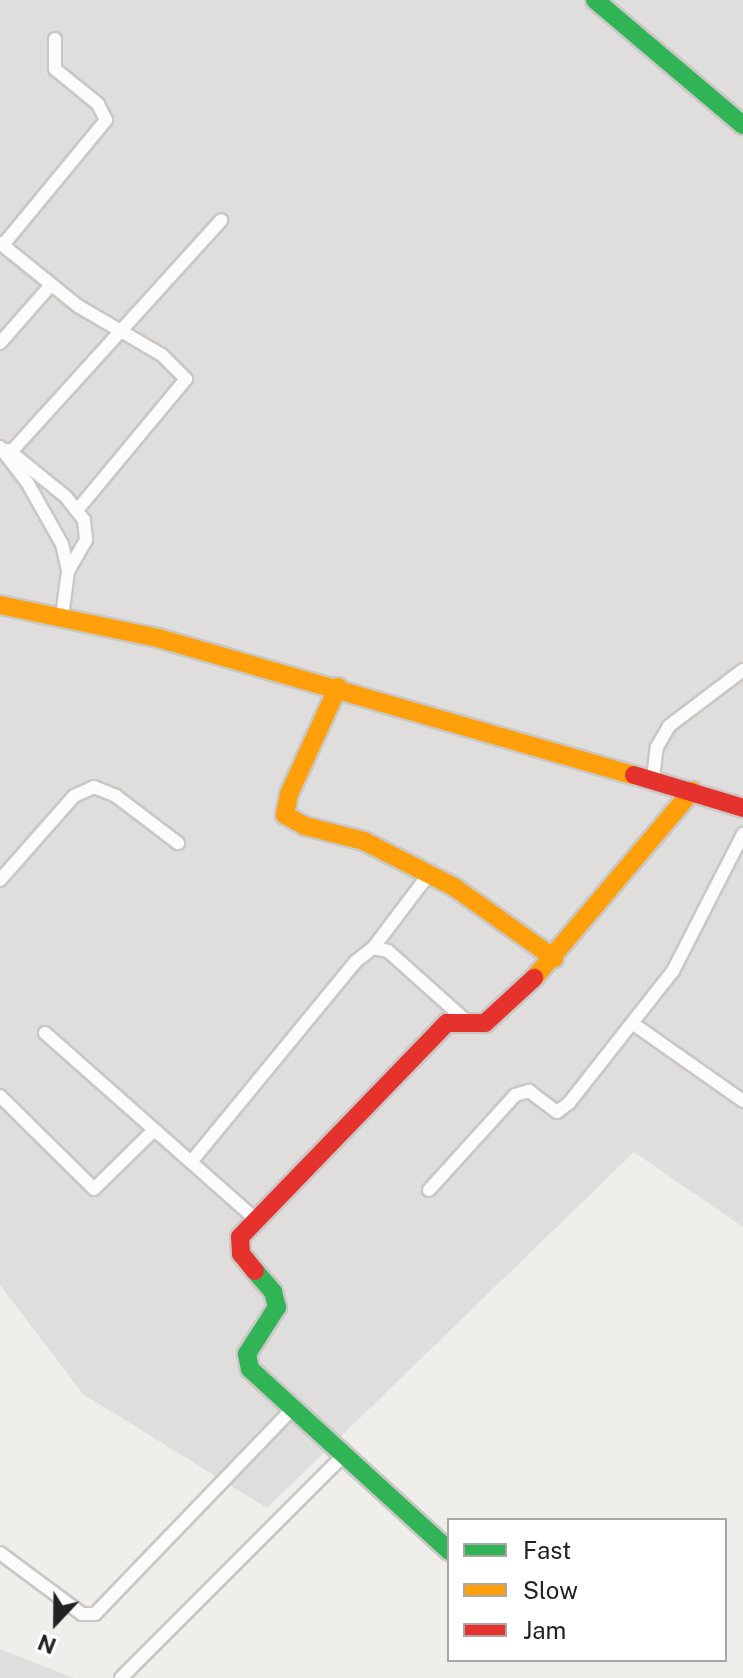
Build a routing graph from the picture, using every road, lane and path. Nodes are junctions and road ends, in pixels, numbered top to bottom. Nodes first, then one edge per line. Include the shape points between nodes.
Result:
1 (595, 0) edge
2 (55, 39) dead end
3 (743, 125) edge
4 (221, 220) dead end
5 (2, 244) edge
6 (51, 285) junction
7 (120, 331) junction
8 (0, 343) edge
9 (4, 448) edge
10 (78, 509) junction
11 (68, 571) junction
12 (0, 605) edge
13 (62, 617) junction
14 (743, 670) edge
15 (338, 687) junction
16 (653, 778) junction
17 (692, 791) junction
18 (743, 808) edge
19 (743, 834) edge
20 (178, 843) dead end
21 (429, 874) junction
22 (0, 880) edge
23 (373, 948) junction
24 (554, 958) junction
25 (464, 1019) junction
26 (635, 1025) junction
27 (45, 1033) dead end
28 (0, 1096) edge
29 (743, 1101) edge
30 (154, 1130) junction
31 (191, 1162) junction
32 (429, 1190) dead end
33 (256, 1220) junction
34 (293, 1408) junction
35 (344, 1455) junction
36 (447, 1549) edge
37 (3, 1559) edge
38 (121, 1678) edge

1 - 3 street
2 - 5 street via 55,69 98,104 106,120
4 - 7 street
5 - 6 street
6 - 7 street
6 - 8 street
7 - 9 street
7 - 10 street via 168,360 186,379
9 - 10 street
9 - 11 street via 55,531
10 - 11 street via 86,540
11 - 13 street
12 - 13 street
13 - 15 street
14 - 16 street via 669,726 657,747
15 - 16 street
15 - 21 street via 289,794 285,815 305,826 364,841
16 - 17 street
17 - 18 street
17 - 24 street
19 - 26 street via 683,955
20 - 22 street via 116,796 94,787 74,796
21 - 23 street
21 - 24 street via 466,893
23 - 25 street via 388,951
23 - 31 street via 355,962
24 - 25 street via 492,1019
25 - 33 street via 454,1019 435,1034
26 - 29 street
26 - 32 street via 563,1109 552,1110 529,1091 515,1095
27 - 30 street
28 - 30 street via 94,1189
30 - 31 street
31 - 33 street
33 - 34 street via 238,1245 273,1292 277,1307 247,1361
34 - 35 street
34 - 37 street via 95,1614 82,1614
35 - 36 street
35 - 38 street

